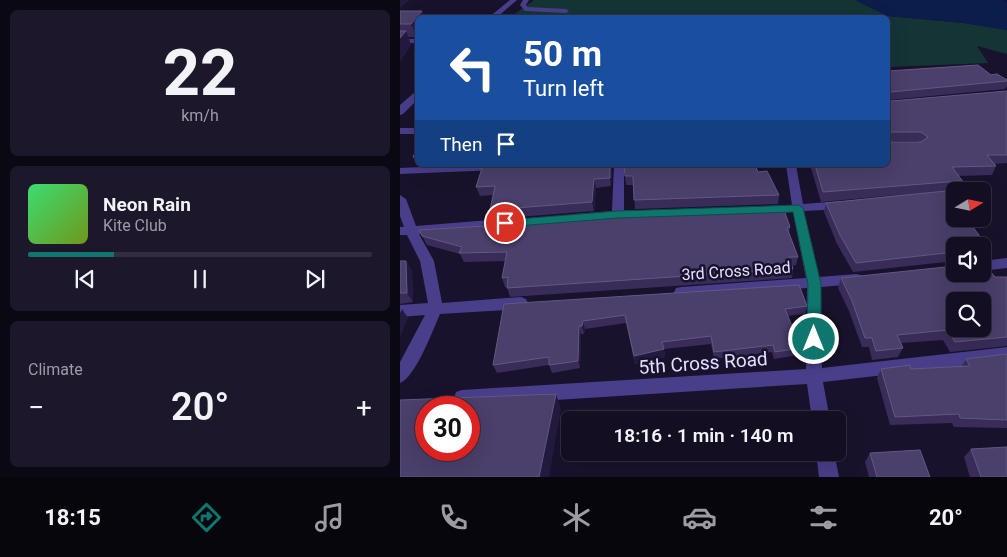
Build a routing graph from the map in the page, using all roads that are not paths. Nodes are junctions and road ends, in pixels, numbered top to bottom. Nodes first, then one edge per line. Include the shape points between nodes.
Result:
1 (514, 0) edge
2 (526, 0) edge
3 (566, 11) dead end
4 (495, 15) edge
5 (400, 41) edge
6 (415, 41) edge
7 (415, 95) edge
8 (400, 97) edge
9 (415, 97) edge
10 (400, 112) edge
11 (400, 131) edge
12 (415, 131) edge
13 (505, 167) edge
14 (619, 167) edge
15 (791, 167) edge
16 (400, 171) edge
17 (400, 199) edge
18 (856, 204) edge
19 (798, 208) junction
20 (750, 210) edge
21 (637, 214) edge
22 (618, 215) junction
23 (559, 219) edge
24 (510, 223) edge
25 (405, 231) edge
26 (1007, 263) edge
27 (991, 265) edge
28 (871, 278) edge
29 (814, 284) junction
30 (665, 294) edge
31 (536, 302) edge
32 (436, 308) junction
33 (400, 311) edge
34 (1007, 354) edge
35 (400, 376) edge
36 (814, 376) junction
37 (480, 397) edge
38 (819, 411) edge
39 (827, 461) edge
40 (829, 477) edge

1 - 4 street
2 - 3 street via 522,5 525,9
5 - 6 street
7 - 8 street
9 - 10 street
11 - 12 street
13 - 16 street
14 - 22 street
15 - 19 street
17 - 25 street
18 - 19 street
19 - 20 street
19 - 29 street
21 - 22 street
22 - 23 street
24 - 25 street
25 - 32 street via 427,262
26 - 27 street
28 - 29 street, 3rd Cross Road
29 - 30 street, 3rd Cross Road
29 - 36 street
31 - 32 street
32 - 33 street
32 - 35 street
34 - 36 street, 5th Cross Road
36 - 37 street, 5th Cross Road
36 - 38 street
39 - 40 street

